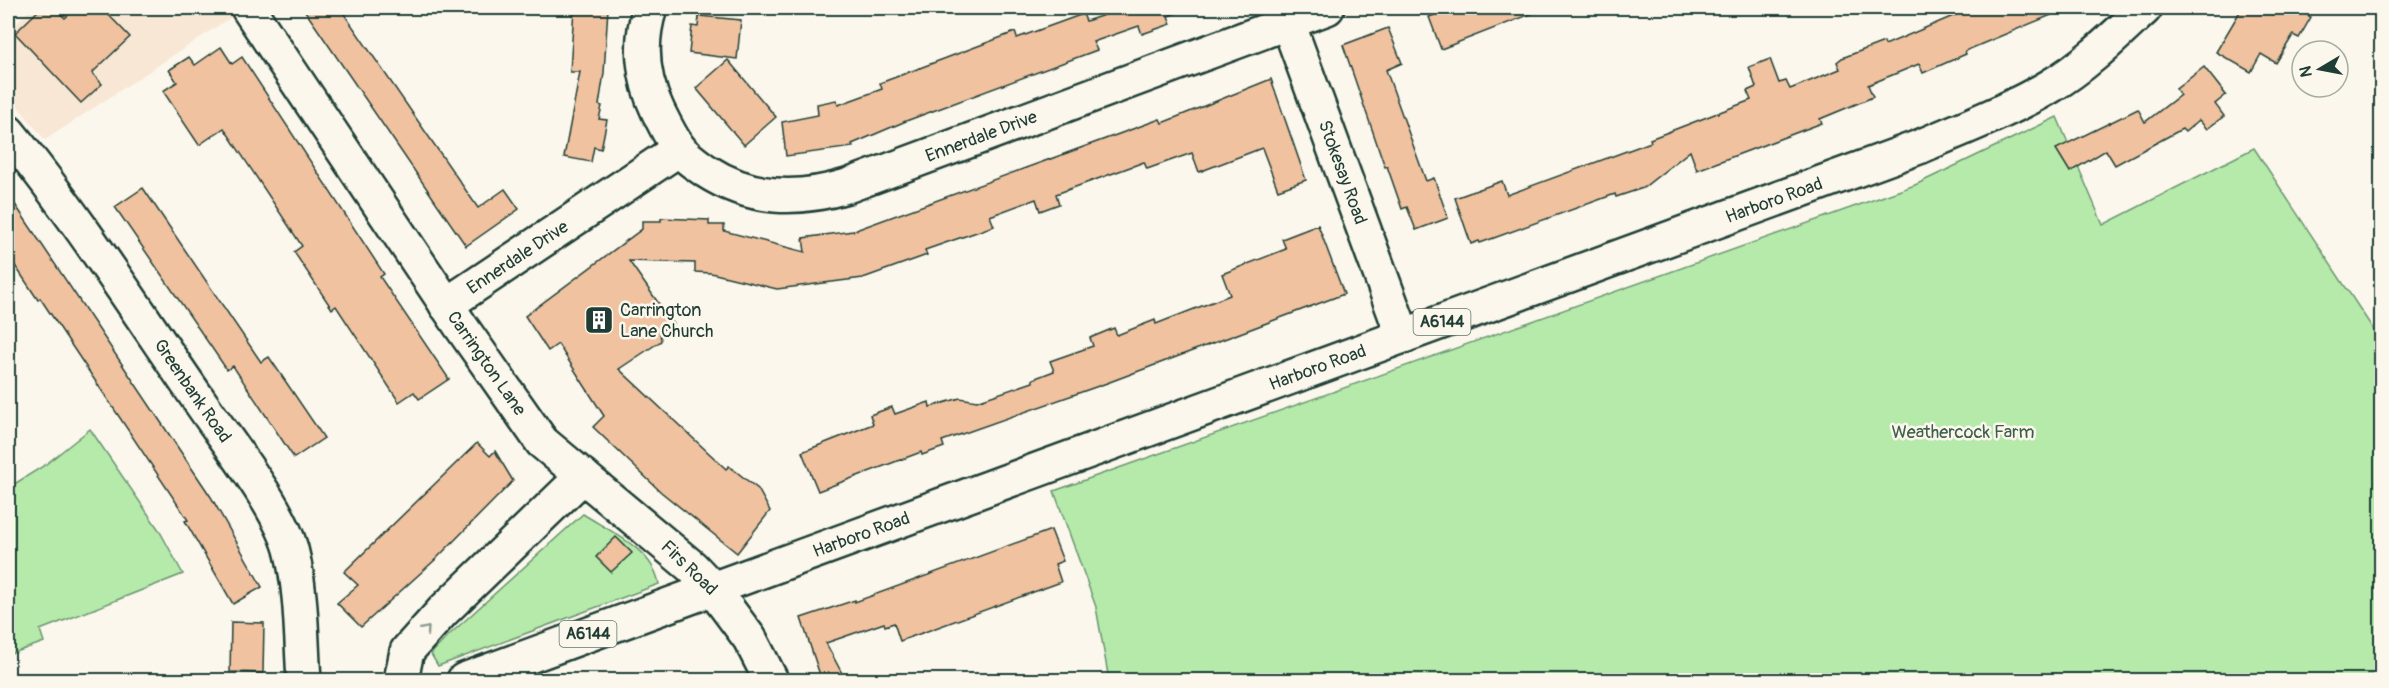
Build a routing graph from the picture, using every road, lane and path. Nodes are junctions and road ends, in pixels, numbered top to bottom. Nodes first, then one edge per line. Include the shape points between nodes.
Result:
1 (248, 8) edge
2 (650, 8) edge
3 (1327, 8) edge
4 (2145, 8) edge
5 (1284, 15) edge
6 (8, 132) edge
7 (679, 149) junction
8 (446, 305) junction
9 (1403, 336) junction
10 (583, 476) junction
11 (712, 588) junction
12 (304, 681) edge
13 (401, 681) edge
14 (464, 681) edge
15 (771, 681) edge

1 - 8 main road, Carrington Lane
2 - 7 main road, Ennerdale Drive via 643,48 646,78
3 - 5 main road, Ennerdale Drive
4 - 9 main road, Harboro Road / A6144 via 2104,48 2051,87 2001,112 1919,147
5 - 7 main road, Ennerdale Drive via 824,193 802,196 752,192 714,176
5 - 9 main road, Stokesay Road
6 - 12 main road, Greenbank Road via 104,262 250,474 277,520 290,548 298,585
7 - 8 main road, Ennerdale Drive
8 - 10 main road, Carrington Lane via 542,442
9 - 11 main road, Harboro Road / A6144
10 - 11 main road, Firs Road
13 -> 10 main road via 407,651 435,619
11 - 14 main road, Harboro Road / A6144
11 - 15 main road, Firs Road via 750,639

